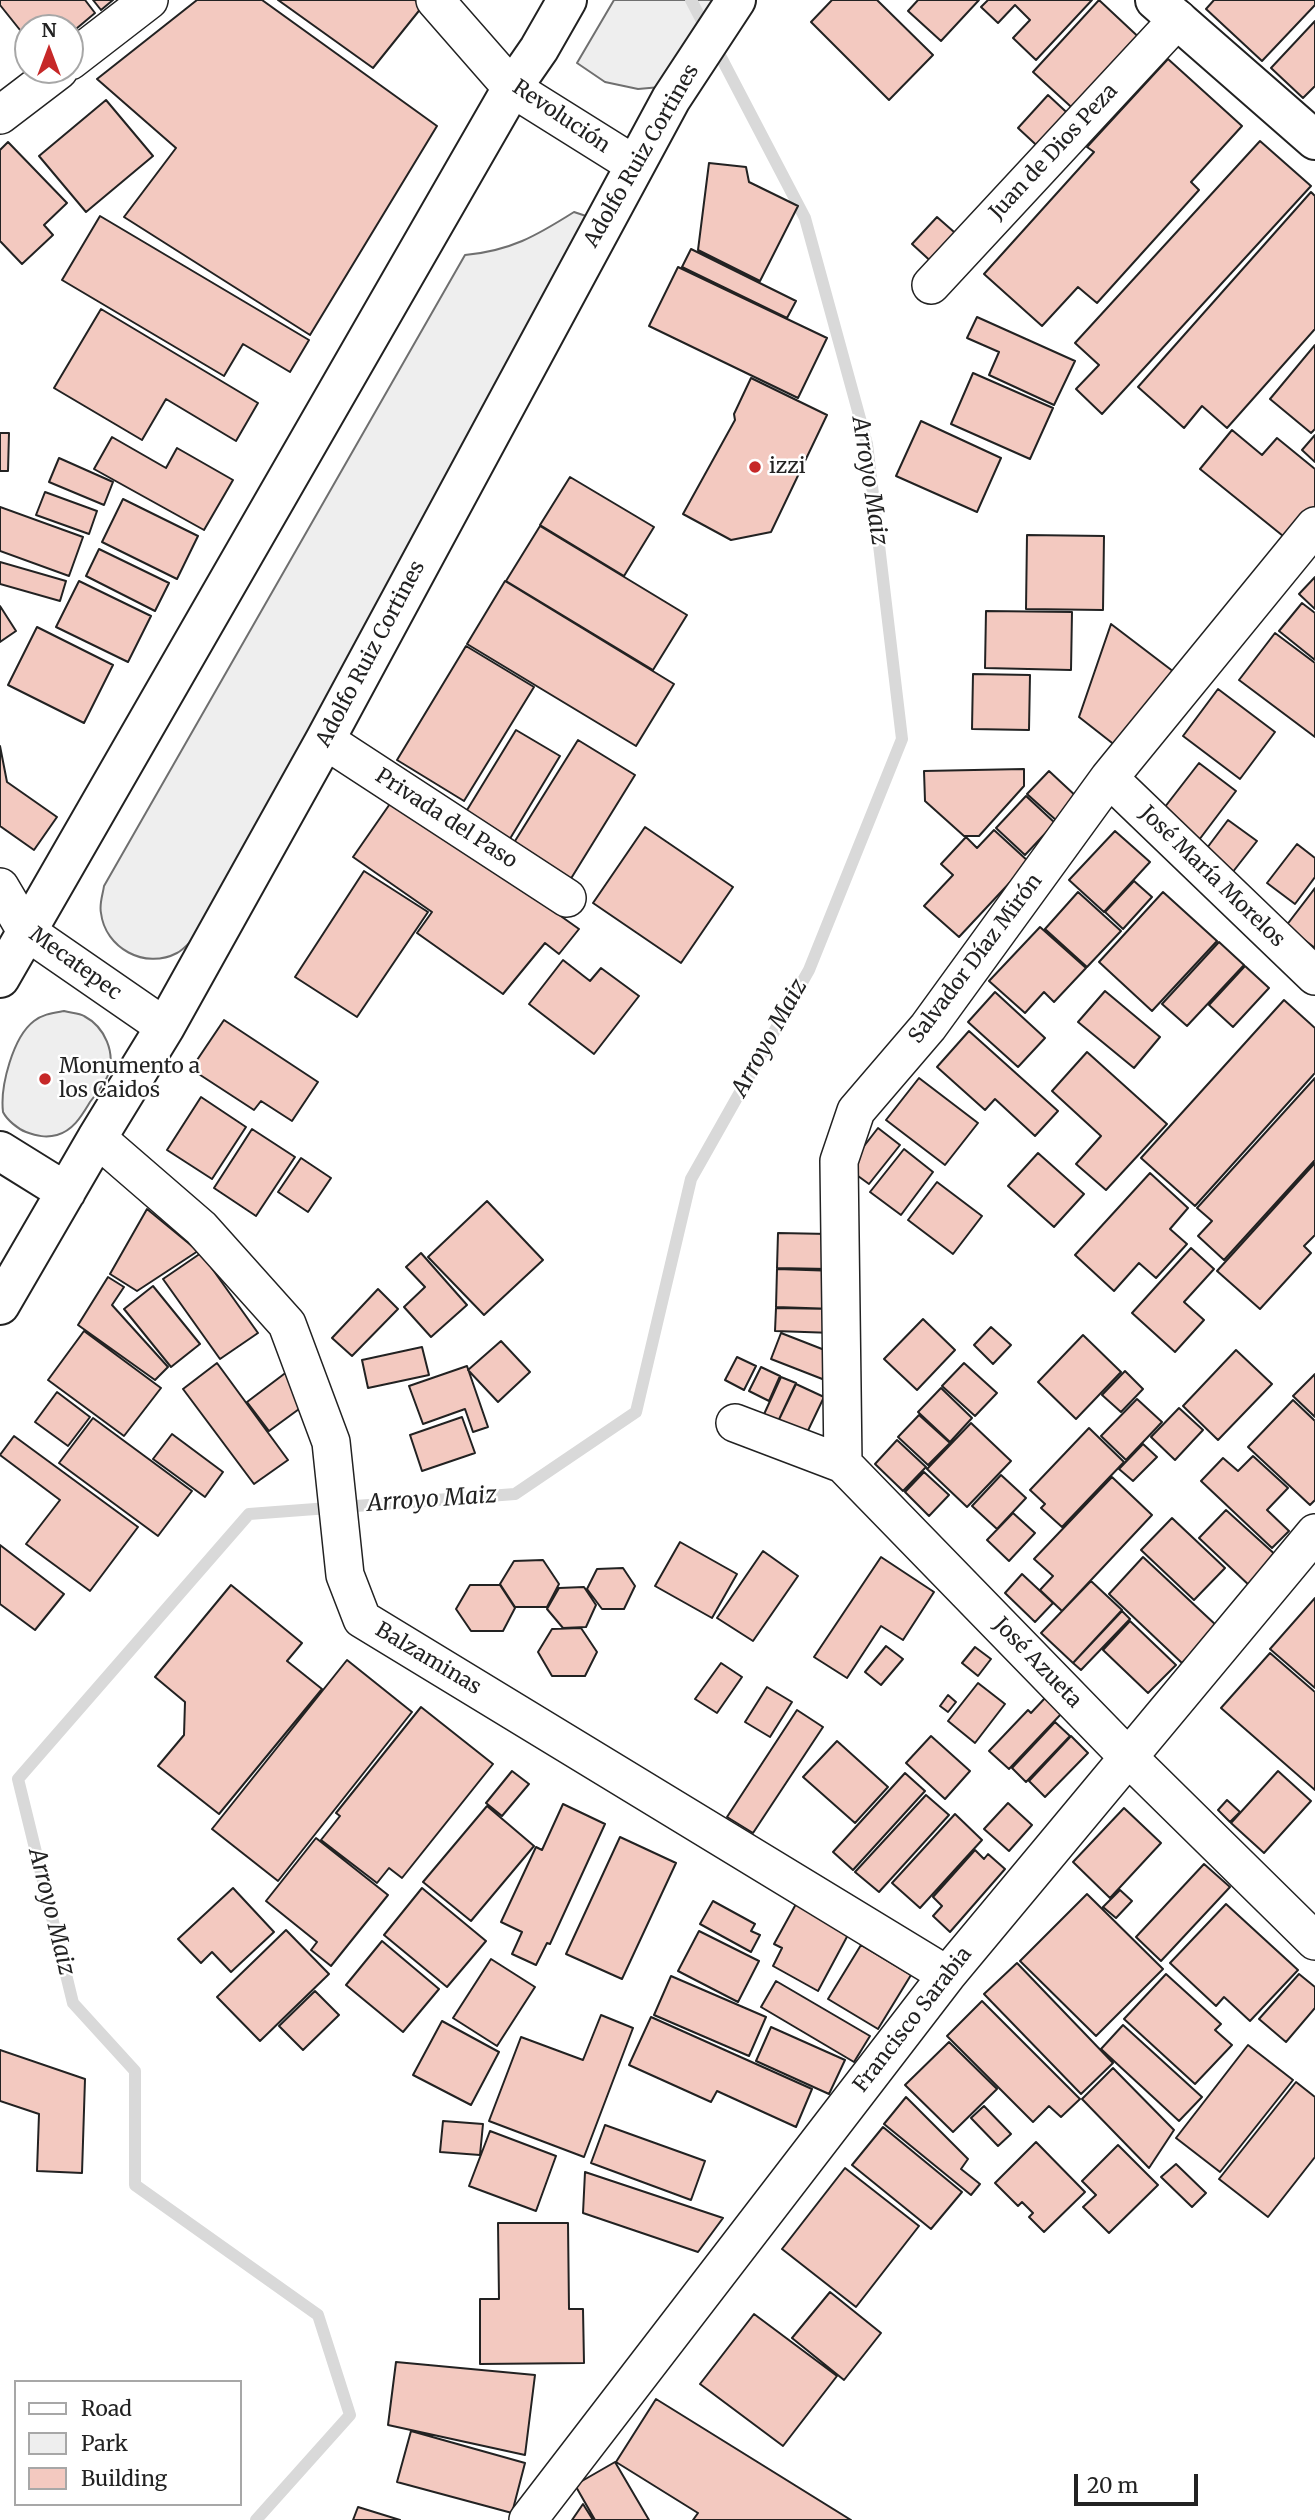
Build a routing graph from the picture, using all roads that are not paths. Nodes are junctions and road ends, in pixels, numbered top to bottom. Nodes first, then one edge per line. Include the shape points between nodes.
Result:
1 (149, 0) edge
2 (435, 0) edge
3 (567, 0) edge
4 (736, 0) edge
5 (1167, 9) edge
6 (84, 50) edge
7 (41, 84) edge
8 (512, 88) junction
9 (0, 115) edge
10 (1315, 140) edge
11 (635, 165) junction
12 (931, 285) dead end
13 (1315, 526) edge
14 (325, 740) junction
15 (1109, 778) junction
16 (0, 887) edge
17 (567, 898) dead end
18 (26, 931) junction
19 (1315, 976) edge
20 (0, 978) edge
21 (165, 1027) junction
22 (97, 1138) junction
23 (0, 1151) edge
24 (66, 1192) junction
25 (0, 1305) edge
26 (735, 1423) dead end
27 (843, 1464) junction
28 (1315, 1533) edge
29 (1129, 1758) junction
30 (1315, 1941) edge
31 (947, 1975) junction
32 (528, 2520) edge

1 - 6 street
2 - 8 street, Revolución
3 - 8 main road
4 - 11 main road, Adolfo Ruiz Cortines via 671,99
5 - 10 main road
5 - 12 street, Juan de Dios Peza
7 - 9 street
8 - 11 street, Revolución
8 - 18 main road
11 - 14 main road, Adolfo Ruiz Cortines
13 - 15 street, Salvador Díaz Mirón
14 - 17 street, Privada del Paso
14 - 21 main road, Adolfo Ruiz Cortines
15 - 19 street, José María Morelos
15 - 27 street, Salvador Díaz Mirón via 928,1027 856,1111 839,1161
16 - 18 street, Mecatepec
18 - 20 main road
18 - 21 street, Mecatepec
21 - 22 main road, Adolfo Ruiz Cortines
22 - 24 main road, Adolfo Ruiz Cortines
22 - 31 street, Balzaminas via 201,1228 286,1324 331,1442 345,1575 362,1619
23 - 24 main road
24 - 25 main road, Adolfo Ruiz Cortines
26 - 27 street, José Azueta
27 - 29 street, José Azueta
28 - 29 street, Francisco Sarabia
29 - 30 street, José Azueta
29 - 31 street, Francisco Sarabia
31 - 32 street, Francisco Sarabia

